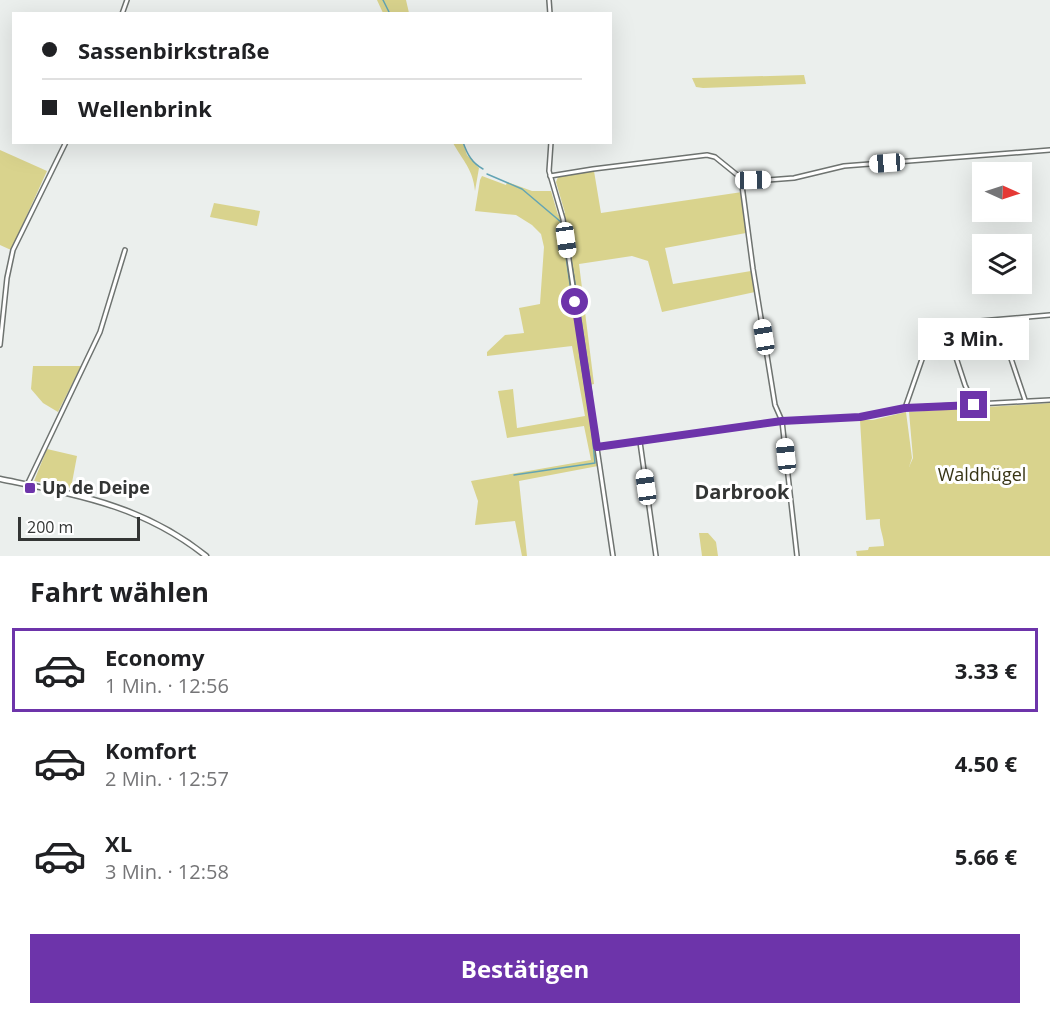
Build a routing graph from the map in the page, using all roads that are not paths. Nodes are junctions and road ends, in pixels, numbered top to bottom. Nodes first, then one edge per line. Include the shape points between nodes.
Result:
1 (65, 144) edge
2 (551, 144) edge
3 (1050, 150) edge
4 (550, 176) junction
5 (741, 178) junction
6 (125, 250) dead end
7 (1050, 315) edge
8 (998, 320) junction
9 (945, 324) junction
10 (0, 345) edge
11 (1050, 399) edge
12 (1025, 401) junction
13 (974, 405) junction
14 (905, 408) junction
15 (782, 421) junction
16 (640, 441) junction
17 (597, 447) junction
18 (0, 479) edge
19 (27, 485) junction
20 (206, 556) edge
21 (614, 556) edge
22 (656, 556) edge
23 (797, 556) edge

1 - 10 street via 13,250
2 - 4 street
3 - 5 street via 844,166 794,178
4 - 5 street via 707,155
4 - 17 street via 563,219
5 - 15 street via 775,405
6 - 19 street via 99,332
7 - 8 street
8 - 9 street
8 - 12 street
9 - 13 street
9 - 14 street via 934,325
11 - 12 street
12 - 13 street
13 - 14 street
14 - 15 street via 874,416
15 - 16 street
15 - 23 street
16 - 17 street
16 - 22 street
17 - 21 street
18 - 19 street
19 - 20 street via 135,513 166,528

